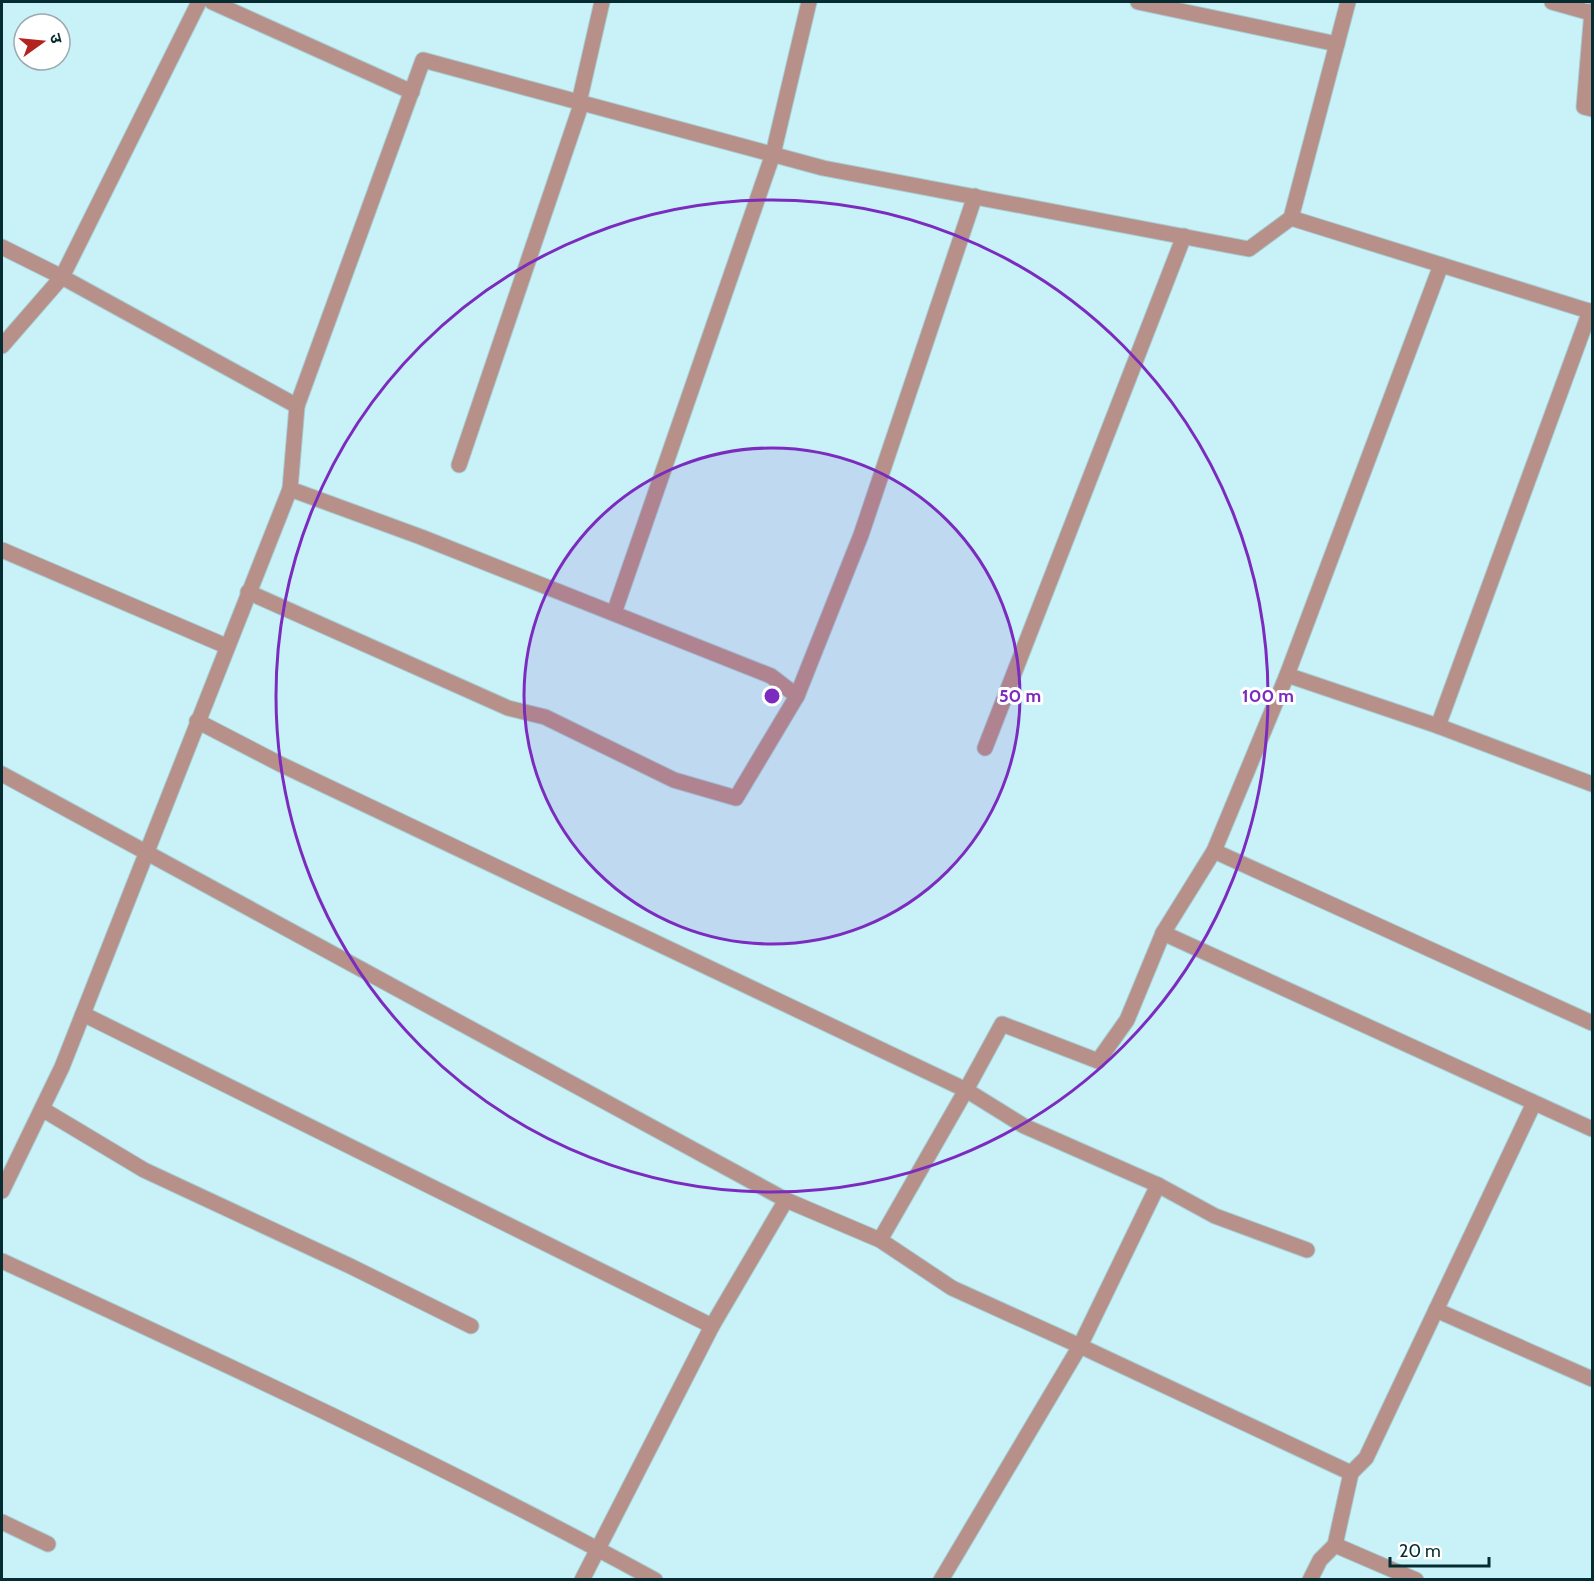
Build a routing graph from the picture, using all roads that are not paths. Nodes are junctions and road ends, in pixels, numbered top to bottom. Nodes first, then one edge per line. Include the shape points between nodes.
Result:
1 (199, 2) edge
2 (212, 2) edge
3 (602, 2) edge
4 (809, 2) edge
5 (1138, 2) edge
6 (1348, 2) edge
7 (1552, 2) edge
8 (1592, 12) edge
9 (1337, 44) junction
10 (412, 92) junction
11 (582, 102) junction
12 (1593, 109) edge
13 (773, 154) junction
14 (975, 196) junction
15 (1291, 218) junction
16 (1184, 236) junction
17 (2, 247) edge
18 (1441, 265) junction
19 (62, 277) junction
20 (1591, 311) edge
21 (2, 346) edge
22 (297, 406) junction
23 (459, 465) dead end
24 (290, 489) junction
25 (2, 550) edge
26 (248, 592) junction
27 (614, 613) junction
28 (226, 646) junction
29 (1287, 675) junction
30 (797, 696) junction
31 (197, 721) junction
32 (1438, 726) junction
33 (986, 748) dead end
34 (2, 774) edge
35 (1593, 784) edge
36 (146, 851) junction
37 (1214, 851) junction
38 (1163, 933) junction
39 (83, 1014) junction
40 (1593, 1023) edge
41 (966, 1090) junction
42 (1534, 1103) junction
43 (42, 1109) junction
44 (1593, 1129) edge
45 (1158, 1185) junction
46 (2, 1190) edge
47 (786, 1200) junction
48 (880, 1240) junction
49 (1307, 1250) dead end
50 (2, 1261) edge
51 (1436, 1310) junction
52 (471, 1326) dead end
53 (712, 1326) junction
54 (1080, 1346) junction
55 (1593, 1379) edge
56 (1351, 1473) junction
57 (2, 1522) edge
58 (48, 1544) dead end
59 (1335, 1545) junction
60 (597, 1548) junction
61 (582, 1580) edge
62 (655, 1580) edge
63 (941, 1580) edge
64 (1310, 1580) edge
65 (1416, 1580) edge

1 - 19 street
2 - 10 street
3 - 11 street
4 - 13 street
5 - 9 street
6 - 9 street
7 - 8 street
8 - 12 street via 1584,107
9 - 15 street
10 - 11 street via 423,60
10 - 22 street
11 - 13 street
11 - 23 street
13 - 14 street via 823,168
13 - 27 street
14 - 16 street
14 - 30 street via 861,535
15 - 16 street via 1250,249
15 - 18 street
16 - 33 street
17 - 19 street
18 - 20 street
18 - 29 street
19 - 21 street
19 - 22 street
20 - 32 street
22 - 24 street
24 - 26 street
24 - 27 street
25 - 28 street
26 - 28 street
26 - 30 street via 508,708 545,717 674,780 736,798
27 - 30 street via 771,676
28 - 31 street
29 - 32 street
29 - 37 street
31 - 36 street
31 - 41 street
32 - 35 street
34 - 36 street
36 - 39 street
36 - 47 street
37 - 38 street
37 - 40 street
38 - 41 street via 1127,1020 1098,1061 1002,1024
38 - 42 street
39 - 43 street
39 - 53 street
41 - 45 street via 1024,1126
41 - 48 street
42 - 44 street
42 - 51 street
43 - 46 street
43 - 52 street via 144,1170
45 - 49 street via 1215,1215
45 - 54 street
47 - 48 street
47 - 53 street
48 - 54 street via 952,1288
50 - 60 street via 260,1379
51 - 55 street
51 - 56 street via 1366,1458
53 - 60 street
54 - 56 street
54 - 63 street
56 - 59 street
57 - 58 street
59 - 64 street via 1320,1560
59 - 65 street
60 - 61 street
60 - 62 street

